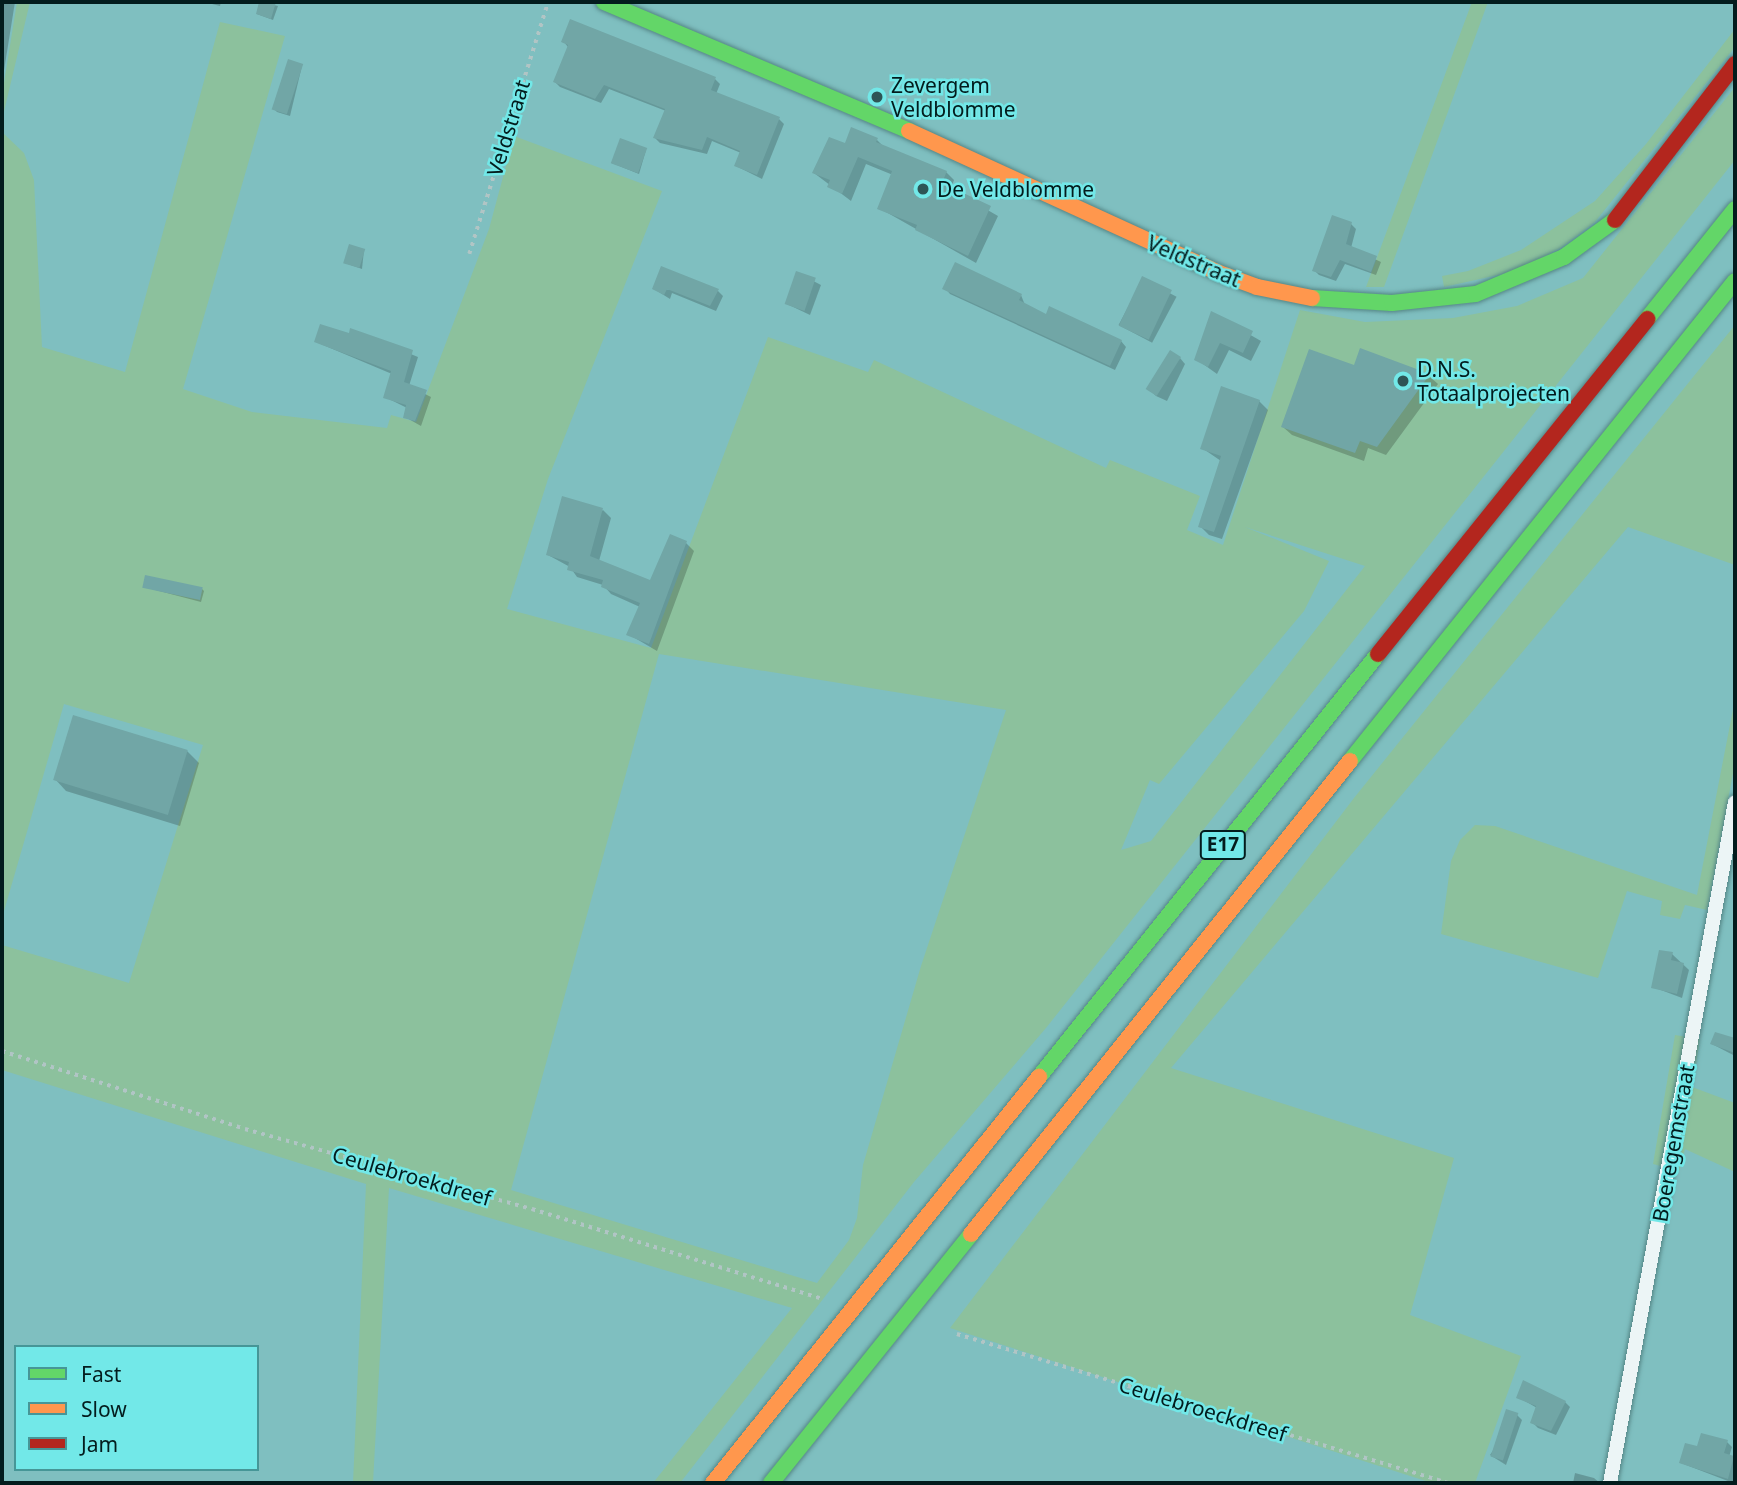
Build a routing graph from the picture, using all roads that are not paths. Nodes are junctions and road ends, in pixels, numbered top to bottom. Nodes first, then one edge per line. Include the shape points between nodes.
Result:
1 (604, 2) edge
2 (1735, 64) edge
3 (1735, 209) edge
4 (1735, 281) edge
5 (1735, 802) edge
6 (713, 1483) edge
7 (771, 1483) edge
8 (1610, 1483) edge

1 - 2 main road, Veldstraat via 804,83 1219,272 1267,290 1327,302 1450,299 1496,287 1564,257 1613,222
3 - 6 main road, E17
4 - 7 main road, E17
5 - 8 street, Boeregemstraat

